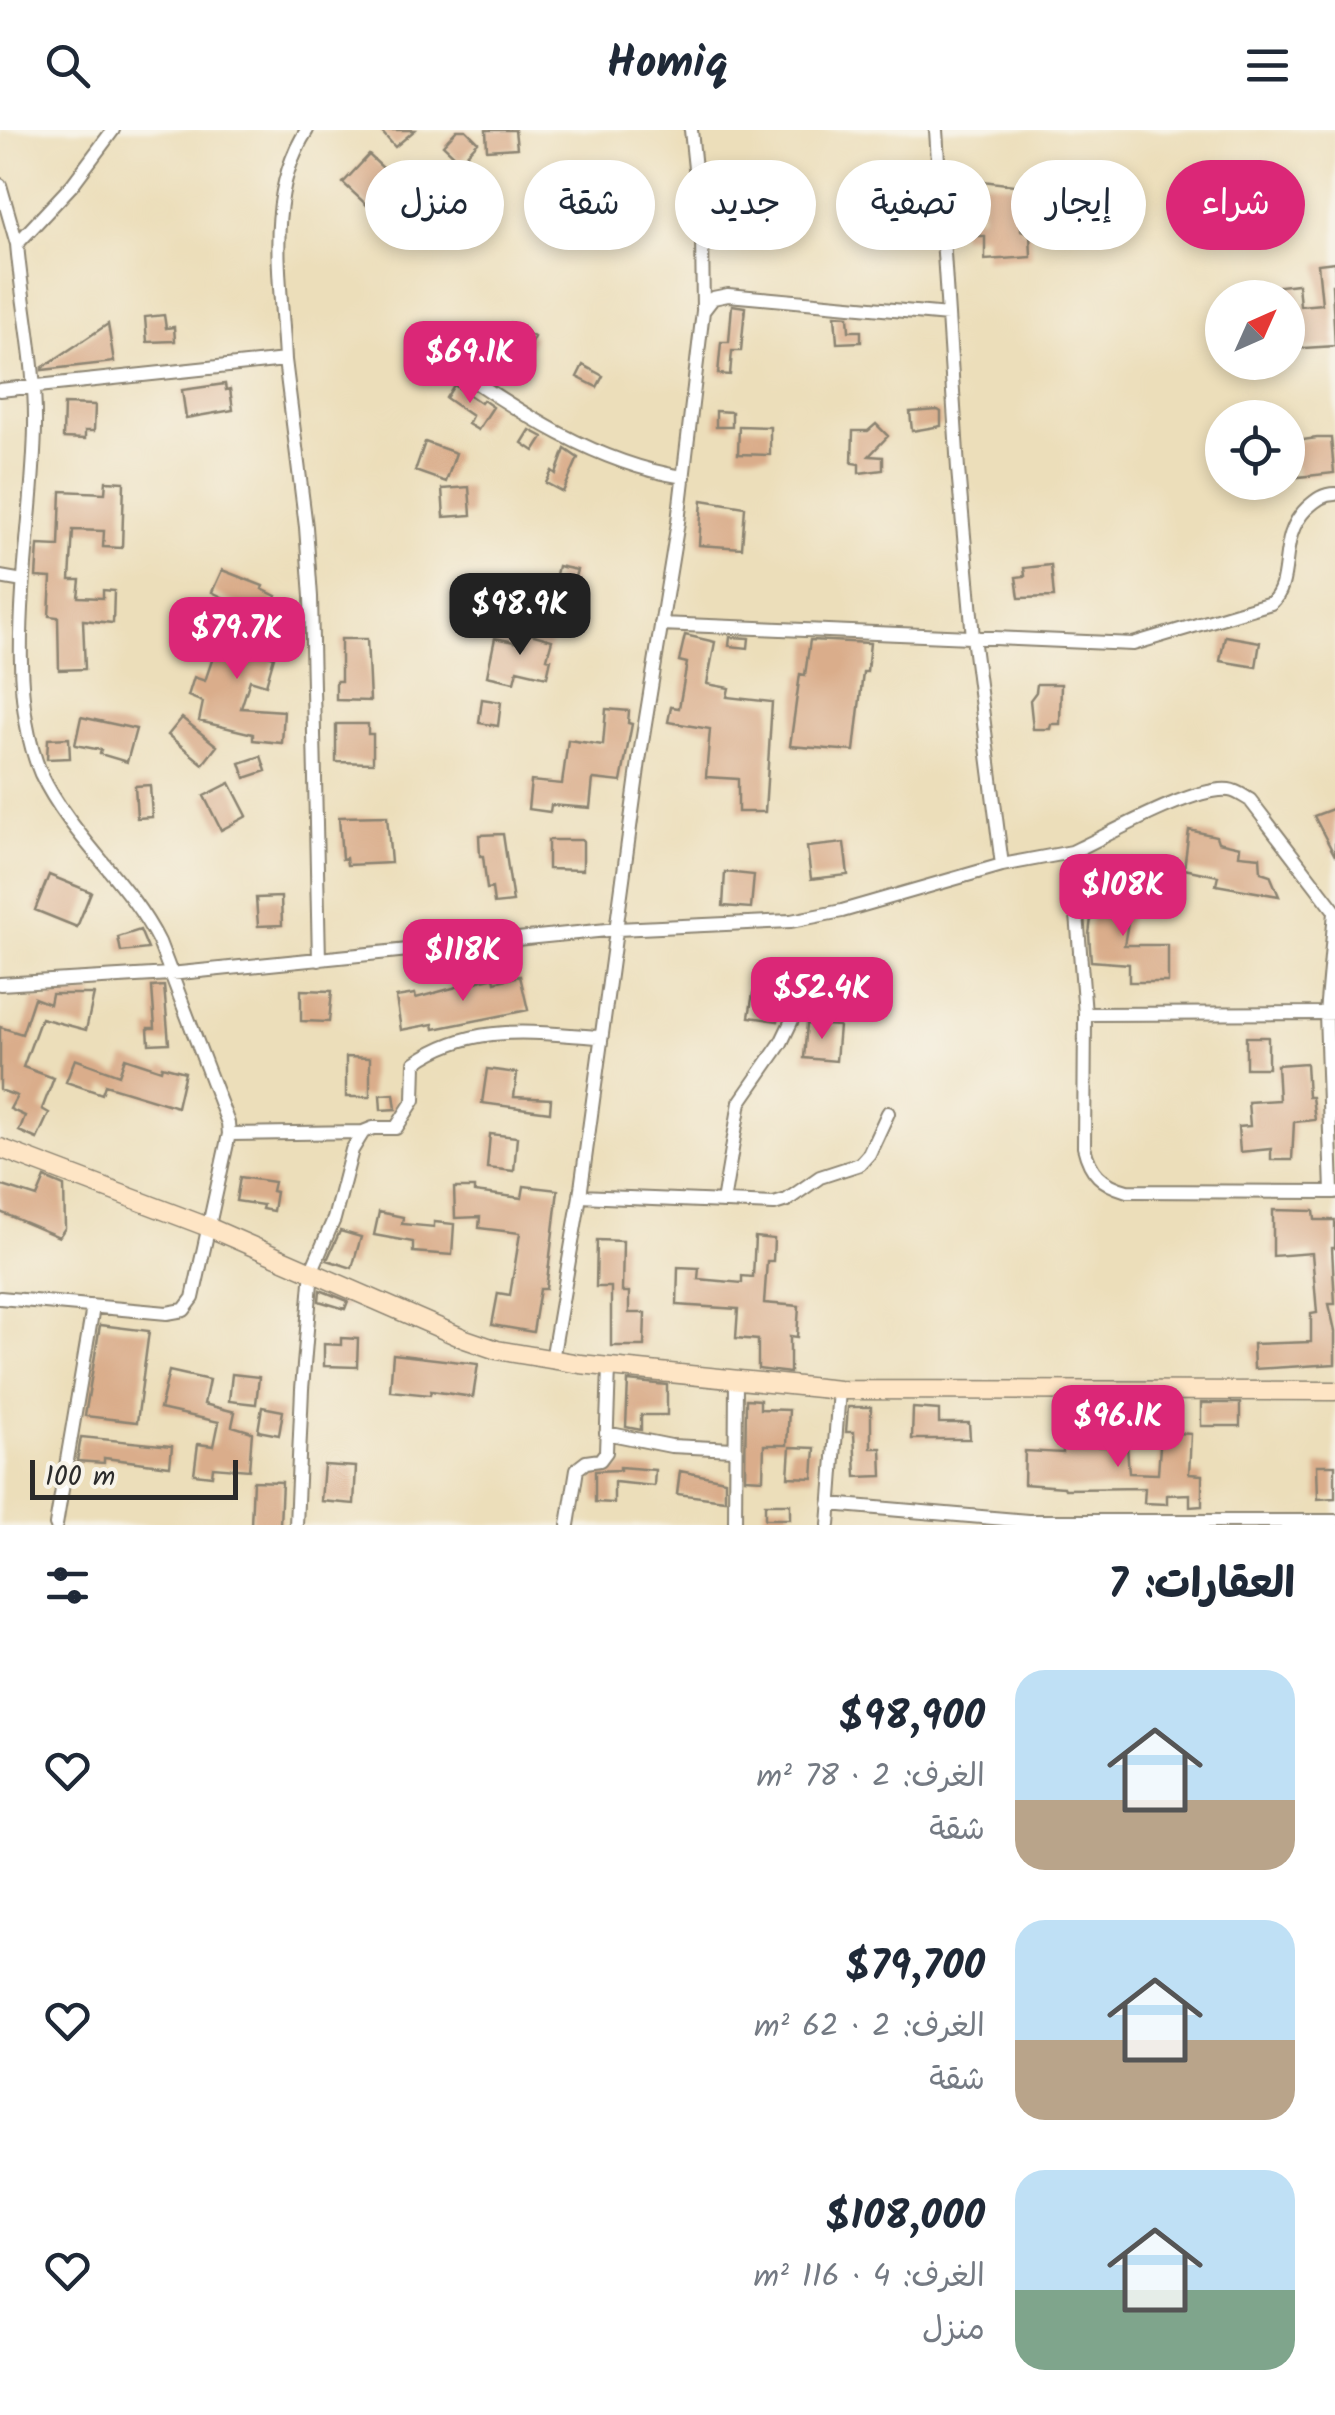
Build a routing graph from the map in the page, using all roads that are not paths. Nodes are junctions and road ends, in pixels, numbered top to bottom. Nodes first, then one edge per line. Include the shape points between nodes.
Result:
1 (114, 130) edge
2 (307, 130) edge
3 (690, 130) edge
4 (936, 130) edge
5 (0, 185) edge
6 (16, 244) junction
7 (703, 311) junction
8 (948, 315) junction
9 (418, 343) dead end
10 (285, 360) junction
11 (34, 388) junction
12 (0, 390) edge
13 (684, 477) junction
14 (1335, 494) edge
15 (0, 576) edge
16 (23, 581) junction
17 (661, 624) junction
18 (973, 637) junction
19 (1072, 852) junction
20 (1002, 865) junction
21 (1335, 911) edge
22 (617, 930) junction
23 (319, 960) junction
24 (170, 974) junction
25 (0, 984) edge
26 (1331, 1013) edge
27 (1085, 1014) junction
28 (792, 1020) dead end
29 (599, 1037) junction
30 (888, 1114) dead end
31 (363, 1132) junction
32 (229, 1134) junction
33 (0, 1148) edge
34 (1334, 1192) edge
35 (580, 1196) junction
36 (723, 1202) junction
37 (208, 1227) junction
38 (312, 1270) junction
39 (0, 1298) edge
40 (93, 1307) junction
41 (552, 1360) junction
42 (609, 1368) junction
43 (736, 1381) junction
44 (840, 1390) junction
45 (1335, 1391) edge
46 (606, 1432) junction
47 (734, 1449) junction
48 (830, 1504) junction
49 (1335, 1521) edge
50 (1027, 1523) edge
51 (56, 1525) edge
52 (296, 1525) edge
53 (568, 1525) edge
54 (734, 1525) edge
55 (829, 1525) edge

1 - 6 street
2 - 10 street via 291,156 280,198
3 - 7 street
4 - 8 street
5 - 6 street
6 - 11 street
7 - 8 street via 713,298 728,295
7 - 13 street
8 - 18 street
9 - 13 street via 542,424 615,460
10 - 11 street
10 - 23 street via 311,597
11 - 12 street
11 - 16 street
13 - 17 street
14 - 18 street via 1301,514 1287,540 1282,590 1271,603 1134,644
15 - 16 street
16 - 24 street via 21,704 41,773 74,830 147,918
17 - 18 street
17 - 22 street
18 - 20 street
19 - 20 street
19 - 21 street via 1180,802 1233,790 1250,800
19 - 27 street
20 - 22 street via 817,917
21 - 26 street
22 - 23 street
22 - 29 street
23 - 24 street
24 - 25 street
24 - 32 street
26 - 27 street
26 - 34 street
27 - 34 street via 1084,1147 1108,1186
28 - 36 street via 740,1102
29 - 31 street via 510,1032 454,1040 415,1063 414,1100 396,1128
29 - 35 street
30 - 36 street via 855,1168 820,1177 774,1204
31 - 32 street
31 - 38 street
32 - 37 street
33 - 37 street
35 - 36 street
35 - 41 street
37 - 38 street
37 - 40 street via 184,1310
38 - 41 street via 466,1339
38 - 52 street
39 - 40 street
40 - 51 street
41 - 42 street
42 - 43 street
42 - 46 street
43 - 44 street
43 - 47 street
44 - 45 street
44 - 48 street
46 - 47 street via 671,1446
46 - 53 street via 604,1457 577,1469
47 - 54 street
48 - 50 street
48 - 55 street
49 - 50 street

